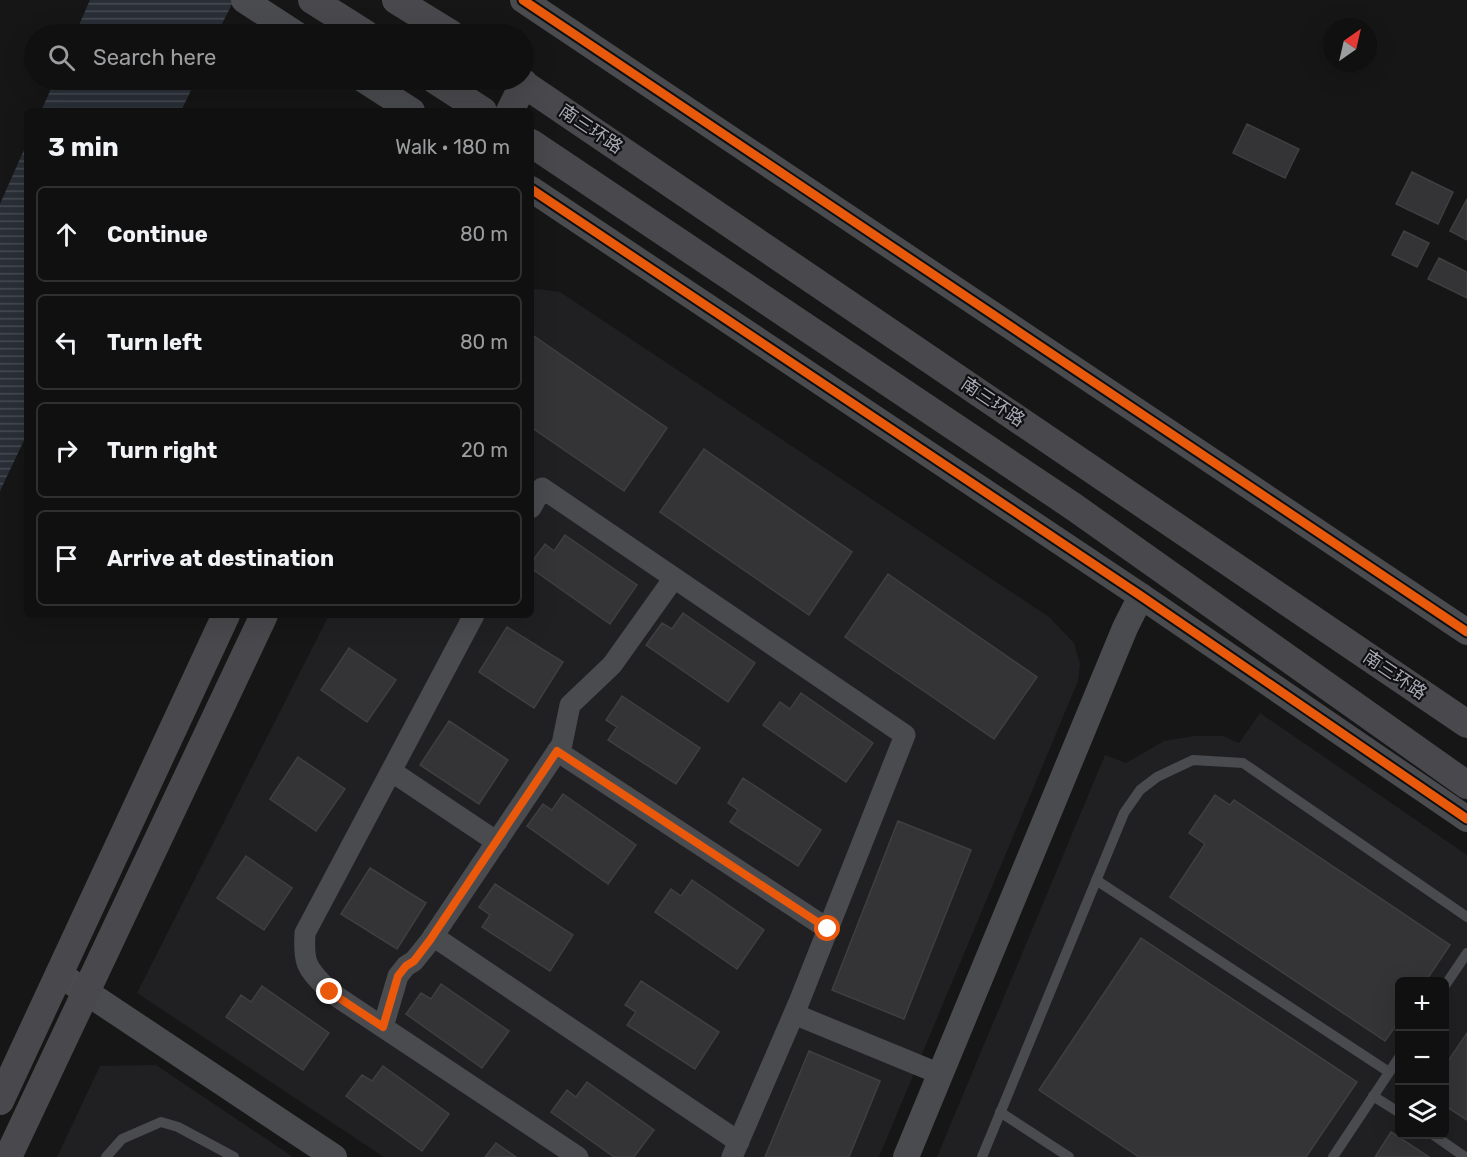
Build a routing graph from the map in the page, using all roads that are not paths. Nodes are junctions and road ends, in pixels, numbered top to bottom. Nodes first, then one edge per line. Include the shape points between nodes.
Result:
1 (312, 0) edge
2 (396, 0) edge
3 (523, 0) edge
4 (252, 5) edge
5 (281, 24) edge
6 (350, 24) edge
7 (435, 24) edge
8 (379, 90) edge
9 (454, 90) edge
10 (518, 90) edge
11 (534, 90) edge
12 (472, 100) edge
13 (407, 108) edge
14 (511, 108) edge
15 (534, 145) edge
16 (534, 191) edge
17 (534, 503) edge
18 (674, 578) junction
19 (1141, 596) junction
20 (225, 618) edge
21 (263, 618) edge
22 (472, 618) edge
23 (1467, 632) edge
24 (1467, 724) edge
25 (557, 751) junction
26 (392, 771) junction
27 (1467, 785) edge
28 (1467, 819) edge
29 (497, 842) junction
30 (1096, 880) junction
31 (1467, 916) edge
32 (828, 929) junction
33 (433, 936) junction
34 (1467, 953) edge
35 (59, 974) junction
36 (1449, 980) edge
37 (86, 991) junction
38 (794, 1014) junction
39 (383, 1027) junction
40 (1395, 1063) edge
41 (1389, 1072) junction
42 (940, 1074) junction
43 (1373, 1096) junction
44 (0, 1101) edge
45 (1395, 1110) edge
46 (1000, 1112) junction
47 (1438, 1139) edge
48 (736, 1150) edge
49 (8, 1157) edge
50 (106, 1157) edge
51 (234, 1157) edge
52 (334, 1157) edge
53 (578, 1157) edge
54 (906, 1157) edge
55 (982, 1157) edge
56 (1069, 1157) edge
57 (1333, 1157) edge
58 (1465, 1157) edge

1 - 6 main road
2 - 7 main road
3 - 23 street
4 - 5 street
8 - 13 street
9 - 12 main road
10 - 14 main road
11 - 24 main road, 南三环路
15 - 27 main road via 1074,507
16 - 19 street
17 - 18 street via 542,488
18 - 25 street via 612,665 570,705
18 - 32 street via 905,735
19 - 28 street
19 - 42 street
20 - 35 main road
21 - 37 main road
22 - 26 street
25 - 29 street
25 - 32 street
26 - 29 street
26 - 39 street via 305,933 304,956 310,970 330,992
29 - 33 street
30 - 31 lane via 1124,813 1140,790 1193,760 1234,762 1243,763
30 - 41 lane
30 - 46 lane
32 - 38 street
33 - 39 street via 398,976
33 - 48 street
34 - 36 lane
35 - 37 street
35 - 44 main road
37 - 49 main road
37 - 52 street
38 - 42 street
38 - 48 street
39 - 53 street
40 - 41 lane
41 - 43 lane
42 - 54 street
43 - 45 lane
43 - 57 lane
46 - 55 lane
46 - 56 lane
47 - 58 lane
50 - 51 lane via 122,1139 161,1122

